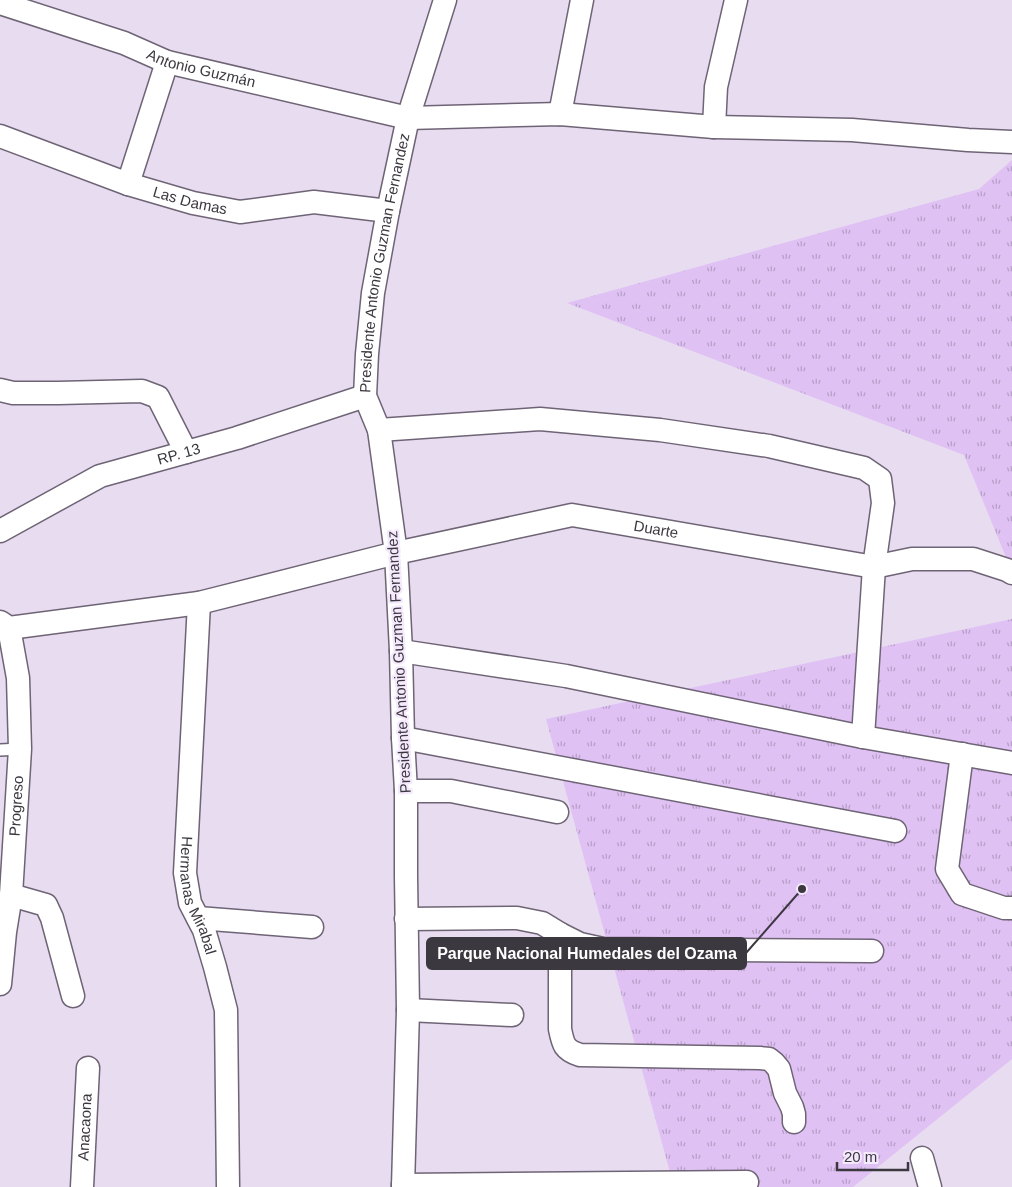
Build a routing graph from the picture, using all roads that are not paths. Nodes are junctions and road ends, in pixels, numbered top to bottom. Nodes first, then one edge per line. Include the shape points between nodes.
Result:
1 (444, 0) edge
2 (582, 0) edge
3 (736, 0) edge
4 (0, 3) edge
5 (167, 62) junction
6 (560, 114) junction
7 (408, 118) junction
8 (714, 126) junction
9 (0, 136) edge
10 (1012, 142) edge
11 (128, 184) junction
12 (388, 212) junction
13 (0, 390) edge
14 (366, 396) junction
15 (380, 430) junction
16 (186, 452) junction
17 (0, 530) edge
18 (396, 553) junction
19 (874, 567) junction
20 (1012, 573) edge
21 (199, 603) junction
22 (4, 625) edge
23 (401, 651) junction
24 (864, 737) junction
25 (403, 738) junction
26 (10, 749) edge
27 (962, 754) junction
28 (1012, 763) edge
29 (406, 791) junction
30 (557, 812) dead end
31 (895, 831) dead end
32 (11, 895) junction
33 (1012, 908) edge
34 (198, 918) junction
35 (406, 919) junction
36 (312, 927) dead end
37 (560, 934) junction
38 (872, 951) dead end
39 (0, 984) edge
40 (73, 996) dead end
41 (408, 1010) junction
42 (512, 1015) dead end
43 (88, 1068) dead end
44 (794, 1122) dead end
45 (922, 1158) dead end
46 (747, 1182) dead end
47 (403, 1186) edge
48 (82, 1187) edge
49 (228, 1187) edge
50 (930, 1187) edge

1 - 7 street, Presidente Antonio Guzman Fernandez
2 - 6 street
3 - 8 street via 716,86
4 - 5 street, Antonio Guzmán via 124,43
5 - 7 street, Antonio Guzmán
5 - 11 street
6 - 7 street, Antonio Guzmán
6 - 8 street, Antonio Guzmán
7 - 12 street, Presidente Antonio Guzman Fernandez
8 - 10 street, Antonio Guzmán via 852,130
9 - 11 street, Las Damas
11 - 12 street, Las Damas via 193,203 240,212 314,202
12 - 14 street, Presidente Antonio Guzman Fernandez via 373,293
13 - 16 street via 13,393 142,391 158,397
14 - 15 street, Presidente Antonio Guzman Fernandez
14 - 16 street, RP. 13
15 - 18 street, Presidente Antonio Guzman Fernandez
15 - 19 street via 540,419 660,430 760,445 864,468 880,479 883,503
16 - 17 street, RP. 13 via 100,476
18 - 19 street, Duarte via 572,515
18 - 21 street, Duarte
18 - 23 street, Presidente Antonio Guzman Fernandez
19 - 20 street, Duarte via 912,559 973,559
19 - 24 street
21 - 22 street, Duarte
21 - 34 street, Hermanas Mirabal via 185,873 190,903
22 - 26 street, Progreso via 18,678
23 - 24 street via 566,676
23 - 25 street, Presidente Antonio Guzman Fernandez
24 - 27 street
25 - 29 street, Presidente Antonio Guzman Fernandez
25 - 31 street
26 - 32 street, Progreso
27 - 28 street
27 - 33 street via 947,869 962,894
29 - 30 street via 451,791
29 - 35 street, Presidente Antonio Guzman Fernandez
32 - 39 street, Progreso
32 - 40 street via 46,905
34 - 36 street
34 - 49 street, Hermanas Mirabal via 226,1010
35 - 37 street via 517,918 542,923
35 - 41 street, Presidente Antonio Guzman Fernandez
37 - 38 street via 580,944 603,949
37 - 44 street via 560,1029 565,1048 580,1055 769,1059 779,1069
41 - 42 street
41 - 47 street, Presidente Antonio Guzman Fernandez
43 - 48 street, Anacaona
45 - 50 street
46 - 47 street

